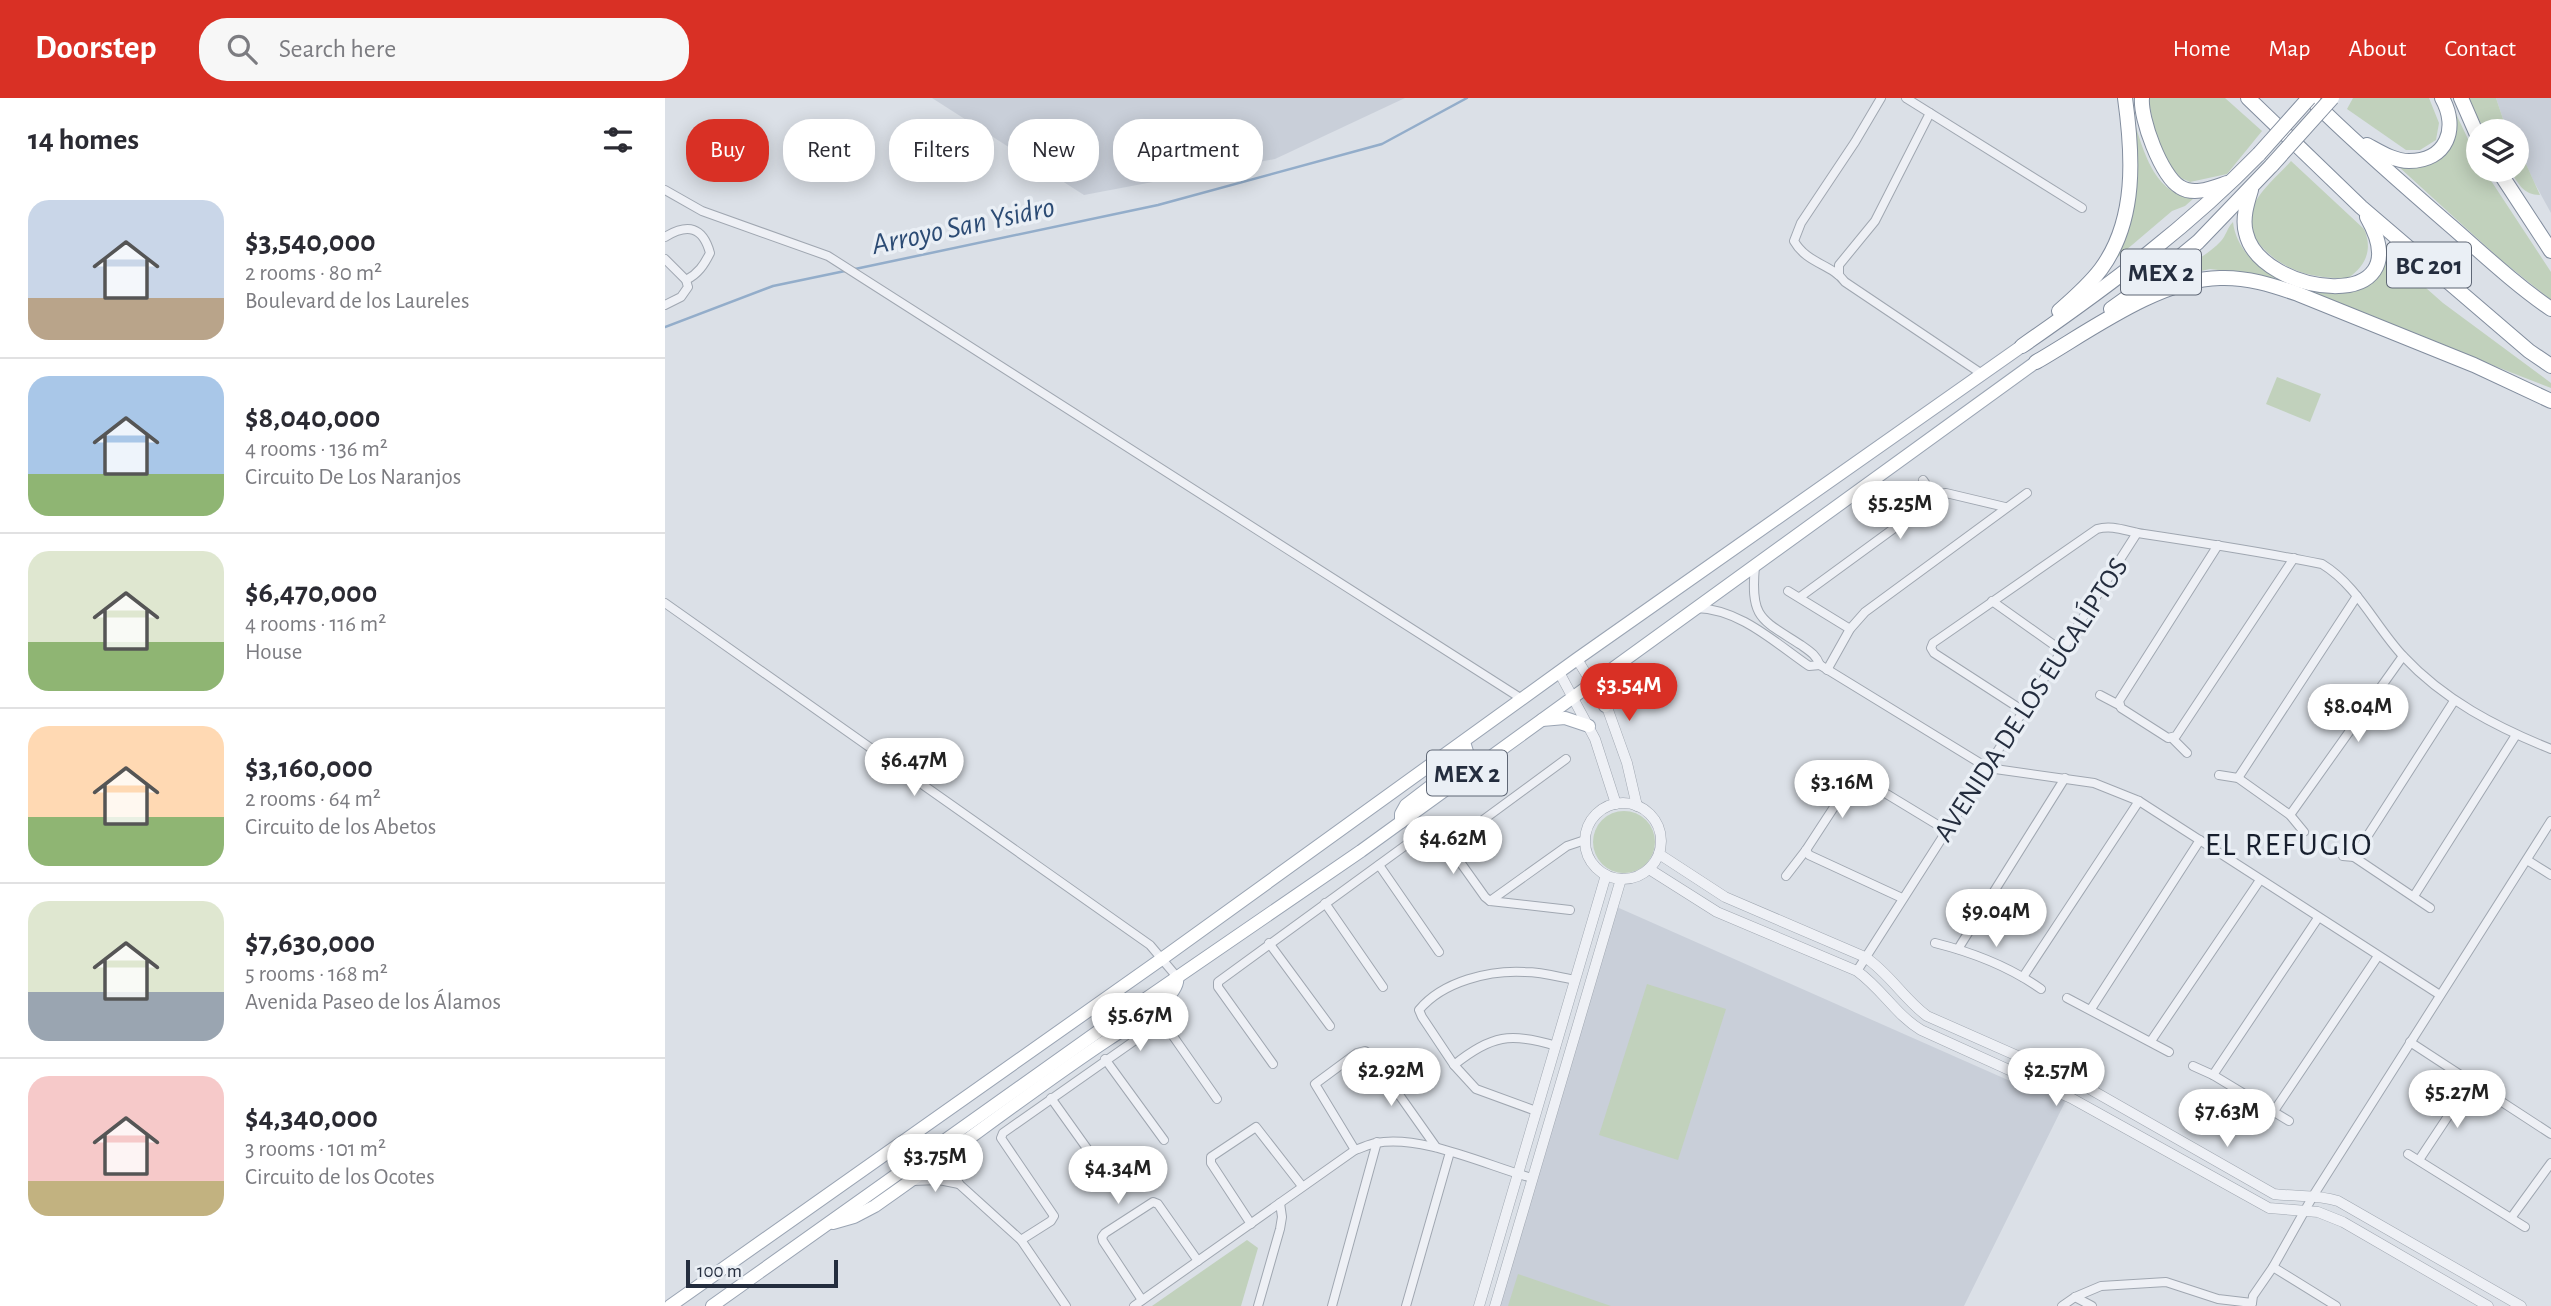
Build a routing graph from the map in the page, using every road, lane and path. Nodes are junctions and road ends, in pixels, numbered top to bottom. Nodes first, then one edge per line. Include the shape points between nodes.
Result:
1 (1881, 98) edge
2 (1906, 98) edge
3 (2125, 98) edge
4 (2142, 98) edge
5 (2248, 98) edge
6 (2310, 98) edge
7 (2332, 98) edge
8 (2442, 98) edge
9 (2461, 98) edge
10 (1930, 113) junction
11 (2470, 119) edge
12 (2344, 133) junction
13 (2232, 182) junction
14 (2506, 182) edge
15 (2252, 186) junction
16 (665, 190) edge
17 (2361, 207) junction
18 (2082, 208) dead end
19 (665, 237) edge
20 (2551, 251) edge
21 (665, 259) edge
22 (1839, 275) junction
23 (687, 280) junction
24 (665, 304) edge
25 (2551, 310) edge
26 (2022, 346) junction
27 (2036, 362) junction
28 (2551, 366) edge
29 (1982, 373) junction
30 (2551, 401) edge
31 (1923, 480) dead end
32 (2027, 493) dead end
33 (1935, 497) junction
34 (2005, 508) junction
35 (2137, 533) junction
36 (2218, 545) junction
37 (2294, 558) junction
38 (1755, 566) junction
39 (1788, 591) dead end
40 (2357, 596) junction
41 (1800, 597) junction
42 (1992, 601) junction
43 (665, 603) edge
44 (1696, 608) junction
45 (1850, 629) junction
46 (2061, 650) junction
47 (2403, 656) junction
48 (1577, 659) junction
49 (1616, 665) junction
50 (1823, 667) junction
51 (1559, 672) junction
52 (1591, 684) junction
53 (2101, 695) dead end
54 (1574, 696) junction
55 (1522, 699) junction
56 (2454, 701) junction
57 (2119, 705) junction
58 (1605, 706) junction
59 (2022, 710) junction
60 (1538, 721) junction
61 (1588, 726) junction
62 (2516, 735) junction
63 (2172, 738) junction
64 (1464, 742) junction
65 (2551, 749) edge
66 (2187, 753) dead end
67 (1566, 760) dead end
68 (1987, 768) junction
69 (2219, 775) dead end
70 (2065, 778) junction
71 (2238, 778) junction
72 (2139, 801) junction
73 (1616, 804) junction
74 (1637, 806) junction
75 (2290, 815) junction
76 (2551, 821) edge
77 (1401, 822) junction
78 (1946, 830) junction
79 (2304, 832) dead end
80 (1585, 840) junction
81 (2200, 840) junction
82 (1449, 845) junction
83 (1807, 850) junction
84 (1659, 854) junction
85 (2343, 856) dead end
86 (2354, 857) junction
87 (2527, 860) junction
88 (1379, 865) junction
89 (1649, 869) junction
90 (1606, 875) junction
91 (2551, 875) edge
92 (1786, 876) dead end
93 (1621, 879) junction
94 (2260, 880) junction
95 (2414, 896) junction
96 (1902, 898) junction
97 (1490, 901) junction
98 (1325, 903) junction
99 (2430, 908) dead end
100 (1570, 910) dead end
101 (2318, 918) junction
102 (1269, 943) junction
103 (1935, 943) dead end
104 (1958, 949) junction
105 (1439, 952) dead end
106 (2378, 956) junction
107 (1865, 957) junction
108 (1163, 958) junction
109 (1857, 971) junction
110 (2023, 976) junction
111 (1177, 977) junction
112 (1575, 980) junction
113 (1383, 987) dead end
114 (2041, 989) dead end
115 (2440, 995) junction
116 (2067, 998) dead end
117 (2091, 1009) junction
118 (1330, 1026) dead end
119 (2151, 1041) junction
120 (2410, 1042) junction
121 (1556, 1046) junction
122 (2169, 1052) dead end
123 (1105, 1059) junction
124 (1273, 1064) dead end
125 (1454, 1065) junction
126 (2193, 1066) dead end
127 (2213, 1075) junction
128 (2470, 1083) junction
129 (1051, 1098) junction
130 (1217, 1099) dead end
131 (1536, 1111) junction
132 (2274, 1111) junction
133 (2290, 1121) dead end
134 (2551, 1134) edge
135 (1164, 1140) dead end
136 (1377, 1142) junction
137 (1436, 1147) junction
138 (956, 1148) junction
139 (1355, 1150) junction
140 (1450, 1152) junction
141 (2408, 1154) dead end
142 (2419, 1160) junction
143 (2551, 1163) edge
144 (1518, 1174) junction
145 (1108, 1178) dead end
146 (1532, 1178) junction
147 (911, 1181) junction
148 (959, 1184) junction
149 (1302, 1186) junction
150 (2313, 1196) junction
151 (1280, 1203) junction
152 (2304, 1212) junction
153 (2511, 1218) junction
154 (826, 1224) junction
155 (1251, 1224) junction
156 (2525, 1227) dead end
157 (1021, 1240) junction
158 (1198, 1261) junction
159 (2273, 1267) junction
160 (2075, 1297) junction
161 (1142, 1300) junction
162 (2252, 1305) edge
163 (670, 1306) edge
164 (712, 1306) edge
165 (1066, 1306) edge
166 (1134, 1306) edge
167 (1258, 1306) edge
168 (1332, 1306) edge
169 (1406, 1306) edge
170 (1479, 1306) edge
171 (1495, 1306) edge
172 (2062, 1306) edge
173 (2092, 1306) edge
174 (2336, 1306) edge
175 (2488, 1306) edge
176 (2521, 1306) edge

1 - 22 street via 1794,241 1800,252
2 - 10 street
3 - 26 highway via 2131,176 2125,217 2111,253 2086,287
4 - 13 highway via 2155,150 2171,180 2179,187 2199,191
5 - 17 highway, BC 201
6 - 12 highway, BC 201
6 - 13 highway, MEX 2, bridge
7 - 15 highway, MEX 2, bridge
8 - 12 highway via 2450,134 2438,151 2417,160 2396,159
9 - 11 highway
10 - 18 street
10 - 22 street via 1875,222 1839,265
12 - 25 highway, BC 201
13 - 26 highway, MEX 2 via 2139,263
14 - 20 highway
15 - 17 highway via 2245,225 2256,253 2288,275 2330,287 2355,284 2377,265 2381,248
15 - 27 highway, MEX 2 via 2198,242
16 - 55 street via 702,212 828,256
17 - 28 highway, BC 201
19 - 23 street via 691,229 706,241 710,253
21 - 23 street
22 - 29 street
23 - 24 street via 681,297
26 - 29 main road, MEX 2
27 - 30 highway via 2167,288 2199,280 2241,279 2298,294
27 - 38 main road, MEX 2
29 - 48 main road, MEX 2
31 - 33 street
32 - 34 street
33 - 34 street via 1946,493
33 - 41 street
34 - 45 street via 1865,612
35 - 36 street
35 - 42 street via 2106,526 2097,529
35 - 46 street, AVENIDA DE LOS EUCALÍPTOS
36 - 37 street
36 - 57 street
37 - 40 street via 2322,564
37 - 63 street
38 - 44 main road, MEX 2
38 - 50 street via 1753,587 1763,620 1816,655
39 - 41 street
40 - 47 street
40 - 71 street
41 - 45 street
42 - 46 street
42 - 59 street via 1933,642 1931,648
43 - 108 street via 1051,873
44 - 49 main road, MEX 2
44 - 50 street via 1724,611 1809,666
45 - 50 street
46 - 59 street, AVENIDA DE LOS EUCALÍPTOS
47 - 56 street
47 - 75 street
48 - 51 main road, MEX 2
48 - 52 street
49 - 52 main road, MEX 2
49 - 58 main road via 1605,683
50 - 68 street
51 - 54 street
51 - 55 main road, MEX 2
52 - 54 main road, MEX 2
52 - 58 street
53 - 57 street
54 - 60 main road, MEX 2
54 - 61 street
55 - 64 main road, MEX 2
56 - 62 street
56 - 86 street
57 - 63 street
58 - 74 street via 1627,762
59 - 68 street, AVENIDA DE LOS EUCALÍPTOS
60 - 61 main road via 1565,718
60 - 77 main road, MEX 2
61 - 73 street
62 - 65 street
62 - 95 street
63 - 66 street
64 - 77 main road via 1465,760 1406,805
64 - 108 main road, MEX 2
67 - 82 street
68 - 70 street
68 - 78 street, AVENIDA DE LOS EUCALÍPTOS
69 - 71 street
70 - 72 street via 2094,783
70 - 104 street
71 - 75 street
72 - 81 street
72 - 110 street
73 - 74 street
73 - 80 street via 1591,820
74 - 84 street via 1655,820
75 - 79 street
76 - 87 street
77 - 111 main road, MEX 2
78 - 83 street via 1857,776
78 - 96 street, AVENIDA DE LOS EUCALÍPTOS
80 - 90 street via 1590,860
80 - 97 street via 1567,846
81 - 94 street
81 - 117 street
82 - 88 street via 1433,827
82 - 97 street
83 - 92 street
83 - 96 street via 1809,855
84 - 89 street
84 - 107 street via 1725,897
85 - 86 street
86 - 95 street
87 - 91 street
87 - 115 street
88 - 98 street
88 - 105 street
89 - 93 street
89 - 109 street via 1717,912
90 - 93 street
90 - 112 street
93 - 146 street
94 - 101 street
94 - 119 street
95 - 99 street
96 - 107 street, AVENIDA DE LOS EUCALÍPTOS
97 - 100 street
98 - 102 street
98 - 113 street
101 - 106 street
101 - 127 street
102 - 118 street
102 - 124 street via 1218,982 1218,987
103 - 104 street
104 - 110 street
106 - 115 street
106 - 132 street
107 - 109 street, AVENIDA DE LOS EUCALÍPTOS
107 - 150 street via 1927,1016 2081,1084 2274,1194
108 - 111 street
108 - 163 main road, MEX 2
109 - 152 street via 1921,1030 2071,1098 2269,1208
110 - 114 street
111 - 138 main road via 1175,989 1162,1004
111 - 154 main road, MEX 2
112 - 121 street
112 - 125 street via 1526,972 1486,974 1447,988 1424,1004 1419,1010 1422,1017
115 - 120 street
116 - 117 street
117 - 119 street
119 - 122 street
120 - 128 street
120 - 150 street
121 - 125 street via 1510,1037 1489,1042
121 - 131 street
123 - 129 street
123 - 130 street via 1161,1022
123 - 135 street
125 - 131 street via 1476,1089
126 - 127 street
127 - 132 street
128 - 134 street
128 - 142 street
129 - 145 street
129 - 157 street via 1001,1138 1054,1216
131 - 144 street
132 - 133 street
136 - 137 street
136 - 139 street
136 - 168 street
137 - 139 street via 1365,1051 1314,1084
137 - 140 street
138 - 147 main road
138 - 148 street via 952,1166
139 - 149 street
140 - 144 street
140 - 169 street
141 - 142 street
142 - 153 street
143 - 153 street
144 - 146 street
144 - 170 street
146 - 171 street
147 - 148 street
147 - 154 main road via 863,1213
148 - 157 street
149 - 151 street
149 - 155 street via 1256,1127 1211,1157
150 - 152 street
150 - 176 street via 2338,1201
151 - 155 street
151 - 167 street via 1280,1229
152 - 159 street
152 - 175 street via 2343,1222
153 - 156 street
154 - 164 main road, MEX 2
155 - 158 street
157 - 165 street
158 - 161 street
158 - 161 street via 1153,1202 1105,1233 1103,1241
159 - 162 street
159 - 174 street
160 - 162 street via 2101,1286 2166,1282
160 - 172 street
160 - 173 street
161 - 166 street

